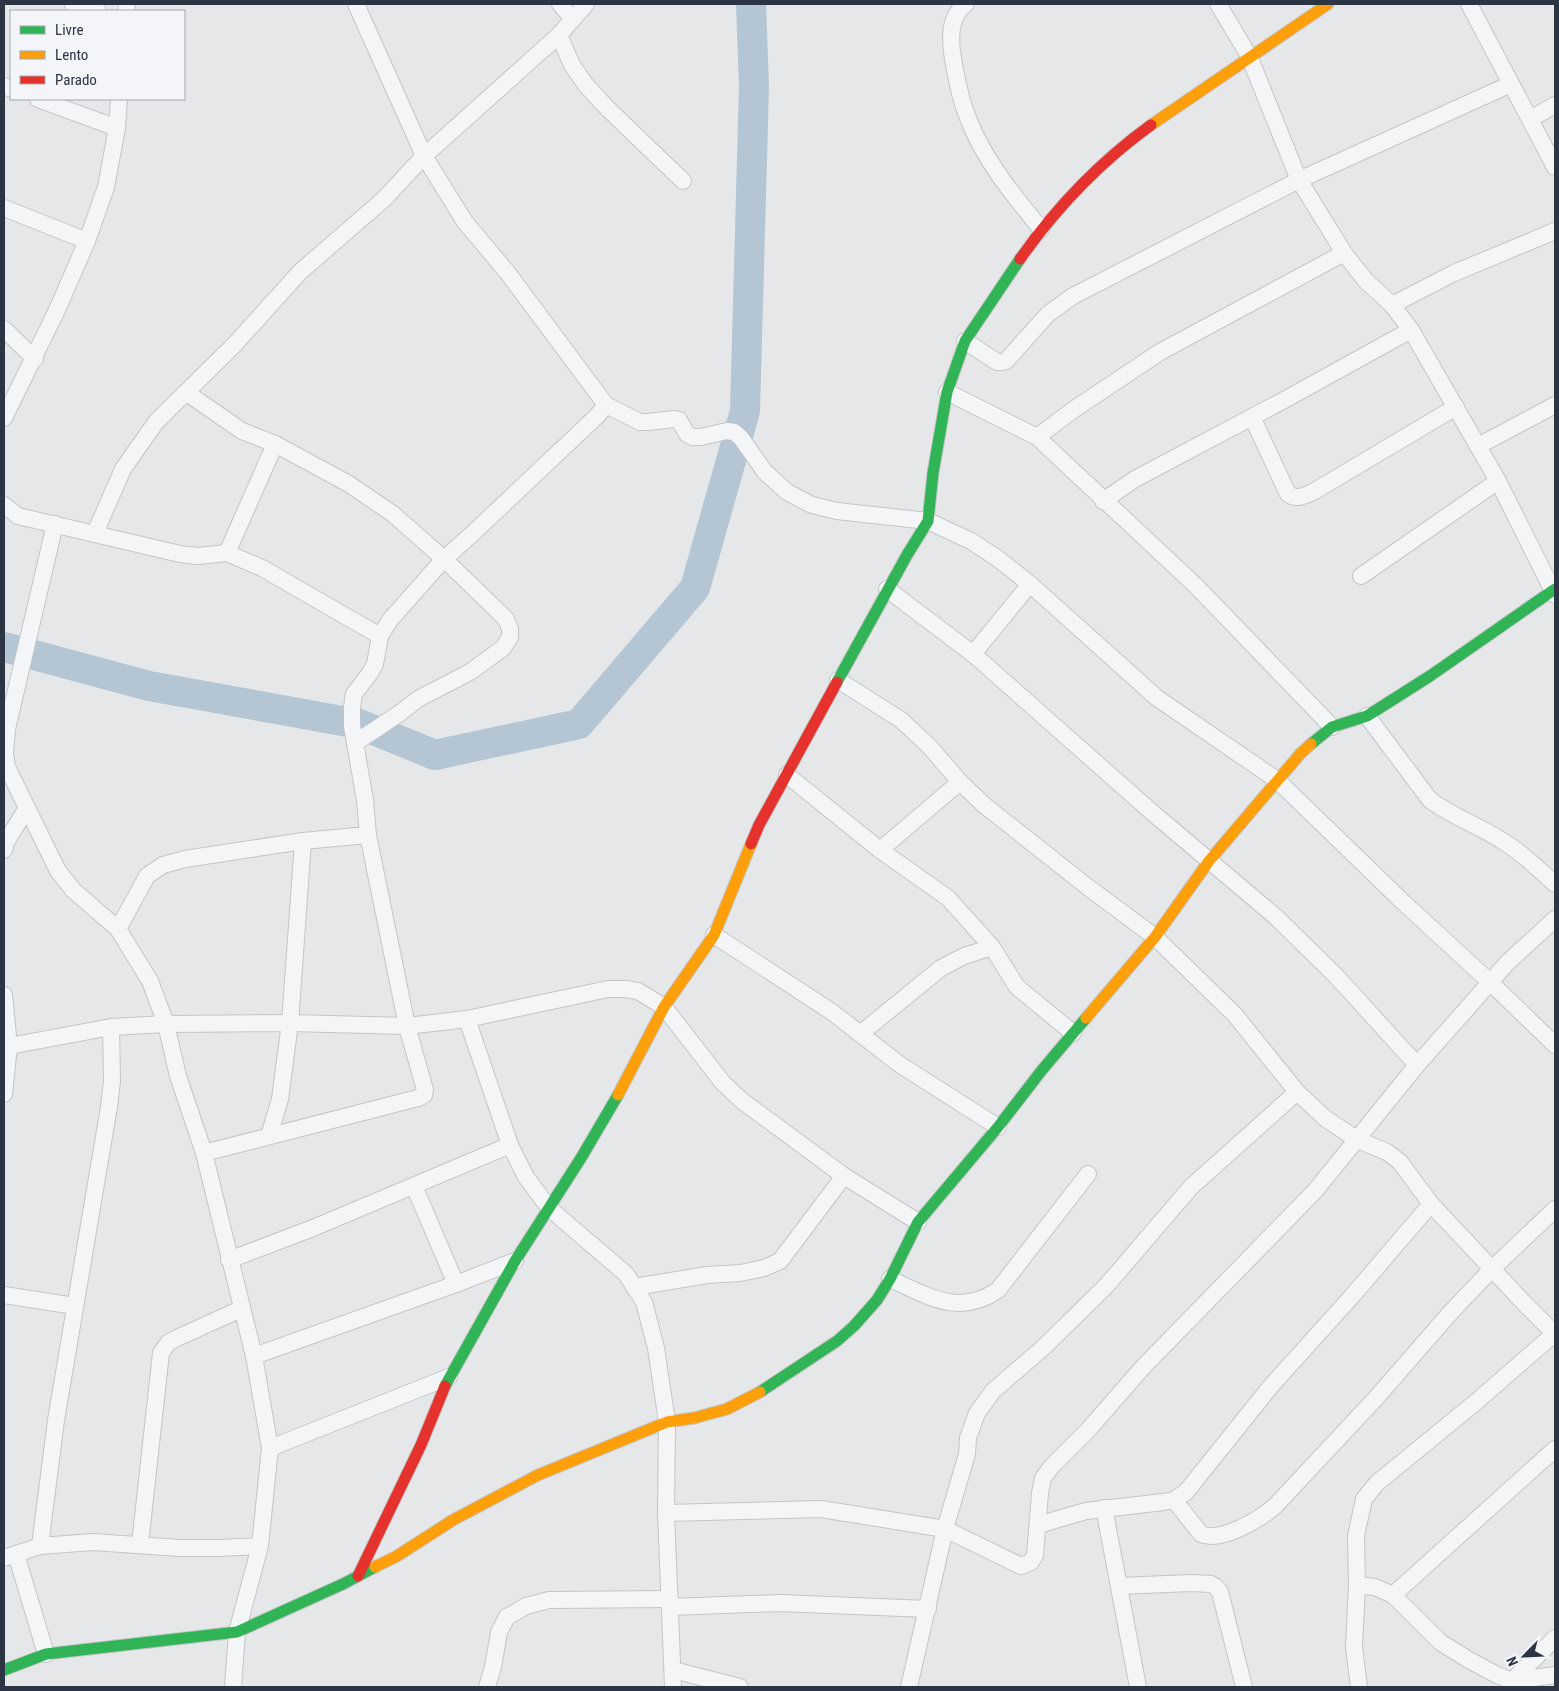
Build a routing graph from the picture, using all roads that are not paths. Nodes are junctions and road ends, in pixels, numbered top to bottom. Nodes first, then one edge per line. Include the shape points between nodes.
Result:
1 (73, 4) edge
2 (356, 4) edge
3 (560, 4) edge
4 (586, 4) edge
5 (966, 4) edge
6 (1218, 4) edge
7 (1328, 4) edge
8 (1469, 4) edge
9 (94, 10) edge
10 (573, 19) junction
11 (559, 35) junction
12 (1249, 56) junction
13 (1511, 84) junction
14 (41, 100) edge
15 (119, 100) edge
16 (1555, 105) edge
17 (1530, 119) junction
18 (117, 128) junction
19 (424, 156) junction
20 (1555, 167) edge
21 (1299, 180) junction
22 (683, 181) dead end
23 (4, 208) edge
24 (1041, 230) junction
25 (1555, 231) edge
26 (87, 240) junction
27 (1344, 253) junction
28 (1392, 305) junction
29 (4, 329) edge
30 (1411, 330) junction
31 (965, 340) junction
32 (35, 359) junction
33 (947, 392) junction
34 (187, 393) junction
35 (606, 405) junction
36 (1555, 405) edge
37 (1456, 407) junction
38 (1252, 417) junction
39 (4, 418) edge
40 (1037, 437) junction
41 (275, 444) junction
42 (1478, 446) junction
43 (1498, 481) junction
44 (1103, 501) junction
45 (4, 505) edge
46 (928, 521) junction
47 (55, 524) junction
48 (95, 533) junction
49 (227, 553) junction
50 (444, 559) junction
51 (1361, 576) dead end
52 (1030, 584) junction
53 (887, 589) junction
54 (1554, 592) edge
55 (380, 636) junction
56 (973, 654) junction
57 (838, 680) junction
58 (1367, 716) junction
59 (1332, 727) junction
60 (5, 741) edge
61 (355, 743) junction
62 (787, 775) junction
63 (1277, 780) junction
64 (960, 782) junction
65 (27, 808) junction
66 (368, 835) junction
67 (303, 841) junction
68 (4, 850) edge
69 (880, 850) junction
70 (1209, 861) junction
71 (1555, 884) edge
72 (1555, 919) edge
73 (118, 929) junction
74 (714, 935) junction
75 (1155, 937) junction
76 (992, 948) junction
77 (1491, 982) junction
78 (4, 995) edge
79 (664, 1007) junction
80 (467, 1019) junction
81 (290, 1023) junction
82 (166, 1024) junction
83 (111, 1026) junction
84 (407, 1026) junction
85 (1073, 1033) junction
86 (860, 1034) junction
87 (1555, 1046) edge
88 (6, 1047) edge
89 (1417, 1065) junction
90 (1297, 1092) junction
91 (4, 1094) edge
92 (998, 1127) junction
93 (269, 1136) junction
94 (1358, 1140) junction
95 (510, 1145) junction
96 (204, 1153) junction
97 (1088, 1174) dead end
98 (844, 1176) junction
99 (414, 1186) junction
100 (1431, 1204) junction
101 (549, 1208) junction
102 (1555, 1209) edge
103 (918, 1222) junction
104 (229, 1260) junction
105 (515, 1262) junction
106 (1492, 1269) junction
107 (890, 1279) junction
108 (456, 1284) junction
109 (634, 1287) junction
110 (4, 1295) edge
111 (75, 1306) junction
112 (241, 1308) junction
113 (1555, 1333) edge
114 (254, 1356) junction
115 (449, 1377) junction
116 (666, 1422) junction
117 (270, 1448) junction
118 (1555, 1449) edge
119 (1174, 1500) junction
120 (1104, 1508) junction
121 (666, 1513) junction
122 (1038, 1525) junction
123 (945, 1529) junction
124 (140, 1544) junction
125 (40, 1546) junction
126 (260, 1546) junction
127 (10, 1556) edge
128 (358, 1576) junction
129 (1357, 1585) junction
130 (1119, 1586) junction
131 (1393, 1595) junction
132 (670, 1603) junction
133 (928, 1609) junction
134 (237, 1632) junction
135 (1555, 1638) edge
136 (46, 1654) junction
137 (4, 1670) edge
138 (673, 1670) junction
139 (1555, 1674) edge
140 (1514, 1684) edge
141 (233, 1687) edge
142 (487, 1687) edge
143 (673, 1687) edge
144 (740, 1687) edge
145 (909, 1687) edge
146 (1138, 1687) edge
147 (1244, 1687) edge
148 (1359, 1687) edge

1 - 9 street
2 - 19 street
3 - 10 street
4 - 10 street
5 - 24 street via 953,22 950,41 965,111 979,144
6 - 12 street
7 - 12 street
8 - 13 street
10 - 11 street
11 - 19 street
11 - 22 street via 572,65 585,84
12 - 21 street
12 - 24 street via 1133,138 1090,176
13 - 17 street
13 - 21 street
14 - 18 street
15 - 18 street
16 - 17 street
17 - 20 street
18 - 26 street via 106,187
19 - 34 street via 384,199 300,272
19 - 35 street via 464,222 507,272
21 - 27 street
21 - 31 street via 1073,296 1048,314 1006,361 997,362
23 - 26 street
24 - 31 street
25 - 28 street via 1454,273
26 - 32 street
27 - 28 street via 1366,281
27 - 40 street via 1160,352
28 - 30 street
29 - 32 street
30 - 37 street
30 - 38 street
31 - 33 street
32 - 39 street
33 - 40 street
33 - 46 street
34 - 41 street via 242,431
34 - 48 street via 156,422 123,469
35 - 46 street via 640,422 674,418 693,437 734,432 765,472 788,492 812,505 837,511
35 - 50 street
36 - 42 street
37 - 38 street via 1313,492 1294,498 1288,494
37 - 42 street
38 - 44 street via 1135,479
40 - 44 street
41 - 49 street
41 - 50 street via 356,489 393,514
42 - 43 street
43 - 51 street
43 - 54 street
44 - 59 street via 1196,586
45 - 47 street via 18,516
46 - 52 street via 971,541
46 - 53 street
47 - 48 street
47 - 60 street
48 - 49 street via 180,554
49 - 55 street via 262,568
50 - 55 street via 390,620
50 - 61 street via 506,619 510,637 503,648 470,672 418,698
52 - 56 street
52 - 63 street via 1157,698
53 - 56 street
53 - 57 street
54 - 58 street
55 - 61 street via 375,664 354,694
56 - 70 street
57 - 62 street
57 - 64 street via 901,720 930,746
58 - 59 street
58 - 71 street via 1430,800 1507,843
59 - 63 street via 1301,752
60 - 65 street via 7,767
61 - 66 street
62 - 69 street
62 - 74 street via 758,825
63 - 70 street
63 - 77 street
64 - 69 street
64 - 75 street via 1082,883
65 - 68 street
65 - 73 street via 58,871 73,890
66 - 67 street
66 - 84 street
67 - 73 street via 163,865 147,876
67 - 81 street
69 - 76 street via 948,898
70 - 75 street
70 - 89 street via 1276,917 1337,977
72 - 77 street
73 - 82 street via 150,982
74 - 79 street
74 - 86 street
75 - 85 street
75 - 90 street via 1235,1015
76 - 85 street via 1017,987
76 - 86 street via 964,956 941,968
77 - 87 street
77 - 89 street
78 - 88 street
79 - 80 street via 638,992 608,989
79 - 98 street via 723,1083
79 - 101 street via 626,1081
80 - 84 street
80 - 95 street
81 - 82 street
81 - 84 street
81 - 93 street via 280,1099
82 - 83 street
82 - 96 street via 178,1076
83 - 88 street
83 - 111 street via 109,1107
84 - 93 street via 424,1095
85 - 92 street
86 - 92 street via 899,1064
88 - 91 street
89 - 94 street
90 - 94 street via 1326,1119
90 - 123 street via 1192,1187 1107,1284 1044,1347 993,1391 977,1413 968,1438 967,1454
92 - 103 street
93 - 96 street
94 - 100 street via 1387,1152 1400,1162
94 - 122 street via 1315,1191 1144,1366 1052,1466 1043,1478
95 - 99 street
95 - 101 street via 526,1177
96 - 104 street
97 - 107 street via 998,1290 988,1297 974,1302 952,1303 936,1300
98 - 103 street
98 - 109 street via 780,1260 764,1268
99 - 104 street
99 - 108 street
100 - 106 street
100 - 119 street via 1271,1386 1186,1492
101 - 105 street
101 - 109 street via 626,1274
102 - 106 street
103 - 107 street
104 - 112 street
105 - 108 street
105 - 115 street
106 - 113 street
106 - 119 street via 1377,1397 1265,1514 1227,1534 1207,1537
107 - 116 street via 877,1300 837,1341 755,1396 728,1409
108 - 114 street
109 - 116 street via 644,1302 656,1348
110 - 111 street
111 - 125 street
112 - 114 street
112 - 124 street via 168,1343 161,1353
113 - 129 street via 1377,1484 1364,1499 1356,1536
114 - 117 street
115 - 117 street
115 - 128 street via 421,1445
116 - 121 street
116 - 128 street via 538,1475
117 - 126 street
118 - 131 street
119 - 120 street
120 - 122 street
120 - 130 street
121 - 123 street via 821,1509
121 - 132 street
122 - 123 street via 1035,1555 1031,1562 1021,1566
123 - 133 street
124 - 125 street via 93,1542
124 - 126 street via 180,1548
125 - 127 street
126 - 134 street
127 - 136 street
128 - 134 street
129 - 131 street via 1375,1587
129 - 148 street via 1354,1647
130 - 146 street
130 - 147 street via 1191,1583 1216,1587 1220,1592
131 - 140 street via 1440,1642
132 - 133 street via 780,1603
132 - 138 street
132 - 142 street via 549,1600 526,1606 507,1617 499,1632
133 - 145 street
134 - 136 street
134 - 141 street
135 - 140 street
136 - 137 street
138 - 143 street
138 - 144 street
139 - 140 street

